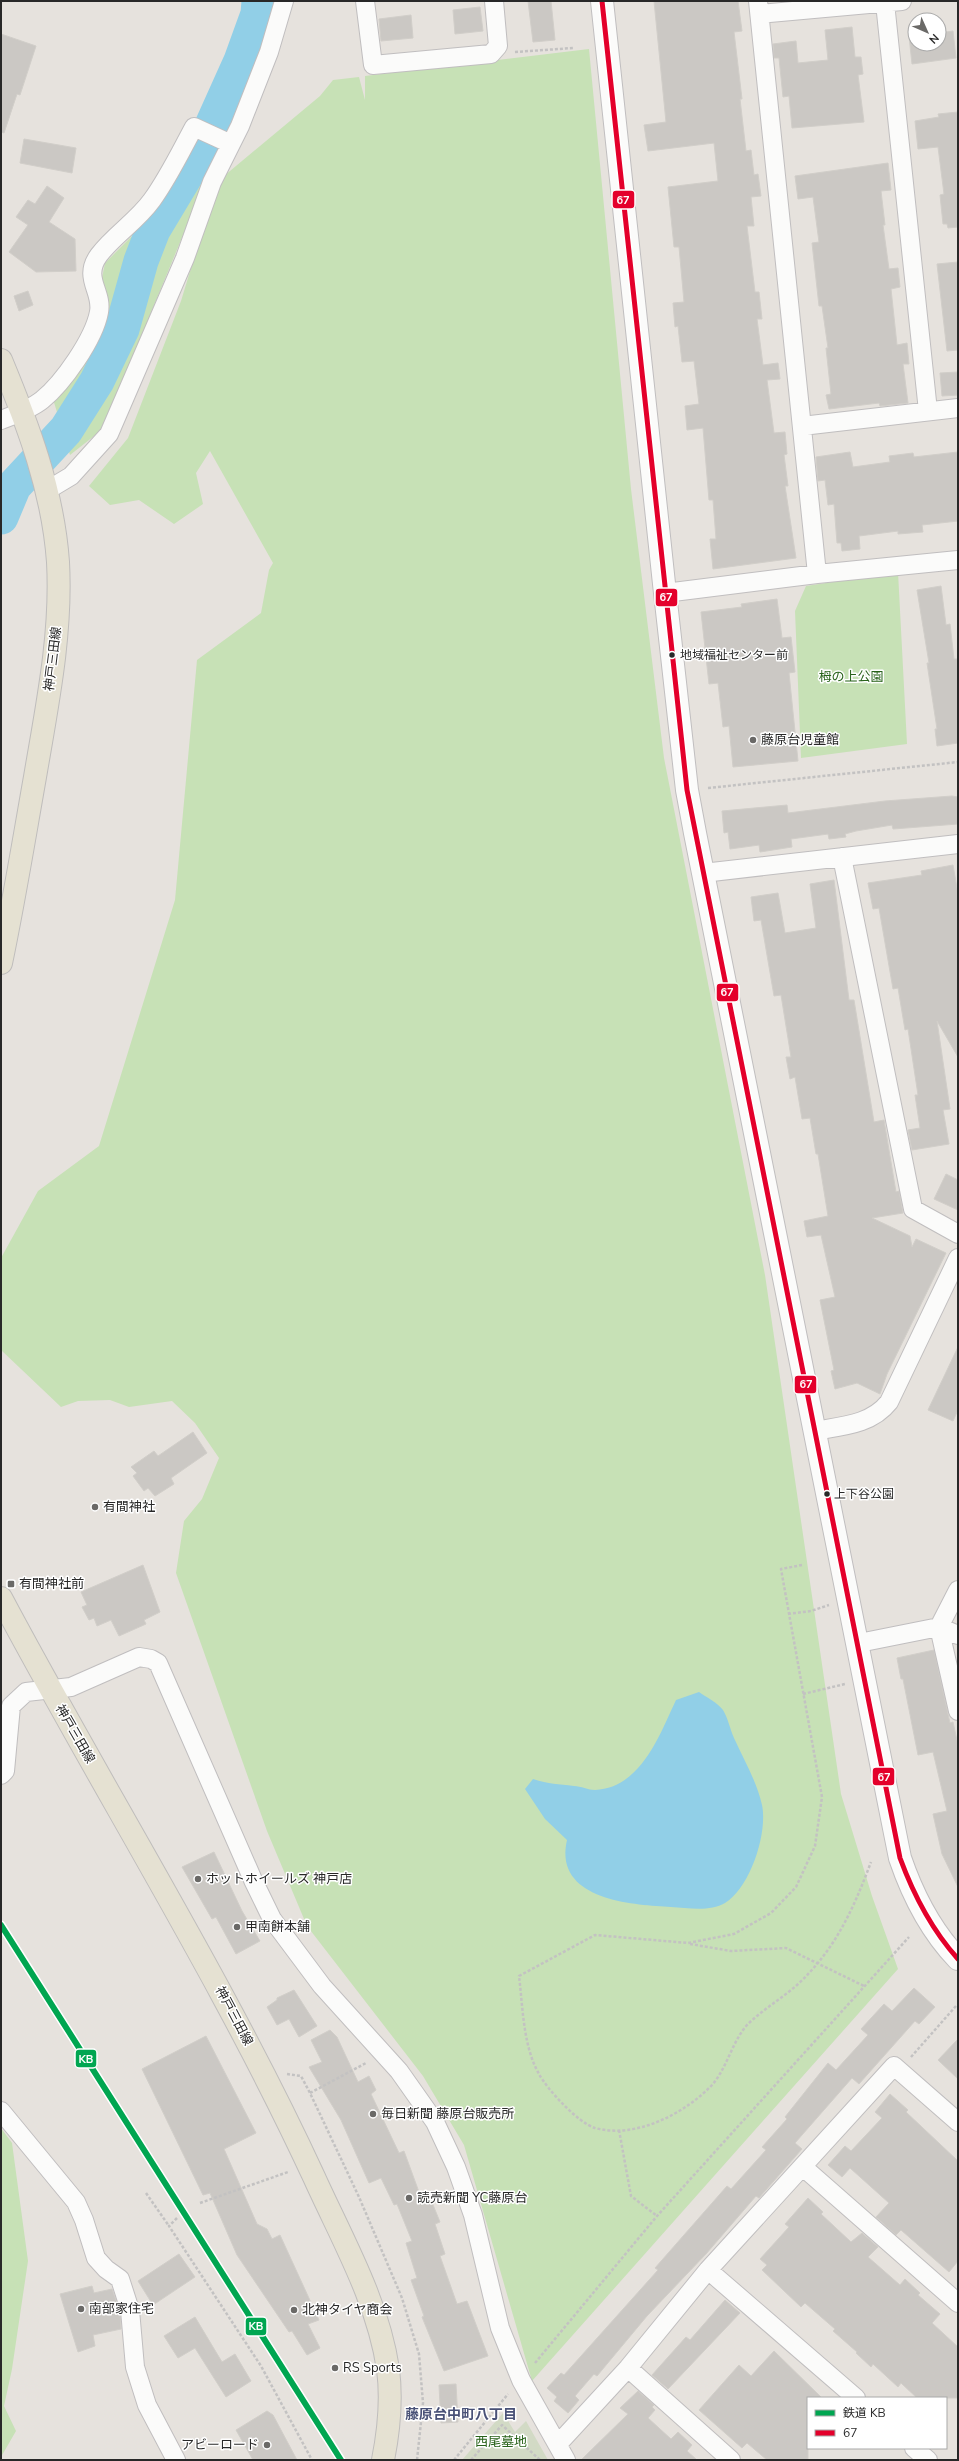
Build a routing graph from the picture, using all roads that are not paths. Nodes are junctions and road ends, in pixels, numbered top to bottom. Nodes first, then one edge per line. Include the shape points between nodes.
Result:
1 (284, 1) edge
2 (365, 1) edge
3 (494, 1) edge
4 (602, 1) edge
5 (893, 2) edge
6 (759, 7) edge
7 (228, 142) junction
8 (1, 360) edge
9 (958, 408) edge
10 (21, 410) junction
11 (928, 411) junction
12 (1, 420) edge
13 (802, 426) junction
14 (46, 487) junction
15 (958, 560) edge
16 (817, 574) junction
17 (665, 594) junction
18 (958, 844) edge
19 (842, 857) junction
20 (703, 873) junction
21 (1, 963) edge
22 (958, 1234) edge
23 (958, 1258) edge
24 (814, 1431) junction
25 (958, 1590) edge
26 (1, 1598) edge
27 (939, 1627) junction
28 (958, 1635) edge
29 (859, 1644) junction
30 (49, 1688) junction
31 (958, 1711) edge
32 (1, 1775) edge
33 (958, 1959) edge
34 (1, 2112) edge
35 (958, 2122) edge
36 (803, 2167) junction
37 (708, 2270) junction
38 (958, 2303) edge
39 (628, 2368) junction
40 (855, 2397) edge
41 (915, 2449) edge
42 (562, 2452) edge
43 (176, 2460) edge
44 (383, 2460) edge
45 (731, 2460) edge
46 (928, 2460) edge

1 - 7 street via 269,52
2 - 3 street via 373,65 491,54 498,46
4 - 17 street
5 - 6 street
5 - 11 street
6 - 13 street
7 - 10 street via 194,127 152,200 99,255 93,267 91,279 98,297 99,312 90,337 60,383 41,401
7 - 14 street via 186,258 109,434 71,476
8 - 10 main road, 神戸三田線
9 - 11 street
10 - 12 street
10 - 14 main road, 神戸三田線
11 - 13 street
13 - 16 street
14 - 21 main road, 神戸三田線 via 58,561 57,626 51,682
15 - 16 street
16 - 17 street
17 - 20 street via 687,790
18 - 19 street
19 - 20 street
19 - 22 street via 913,1209
20 - 24 street
23 - 24 street via 889,1402 882,1411 862,1422
24 - 29 street
25 - 27 street
26 - 30 main road, 神戸三田線
27 - 28 street
27 - 29 street
27 - 31 street
29 - 33 street via 900,1858 910,1888 923,1913
30 - 32 street via 26,1692 11,1706 5,1771
30 - 42 street via 72,1687 139,1657 158,1663 272,1919 322,1986 399,2071 435,2122 456,2167 473,2215 500,2328 521,2380
30 - 44 main road, 神戸三田線 via 196,1946 274,2091 367,2293 380,2332 388,2369 391,2401
34 - 43 street via 76,2202 96,2258 120,2279 130,2310 135,2367 147,2405
35 - 36 street via 894,2066
36 - 37 street
36 - 38 street
37 - 39 street
37 - 40 street
39 - 42 street
39 - 45 street
41 - 46 street

